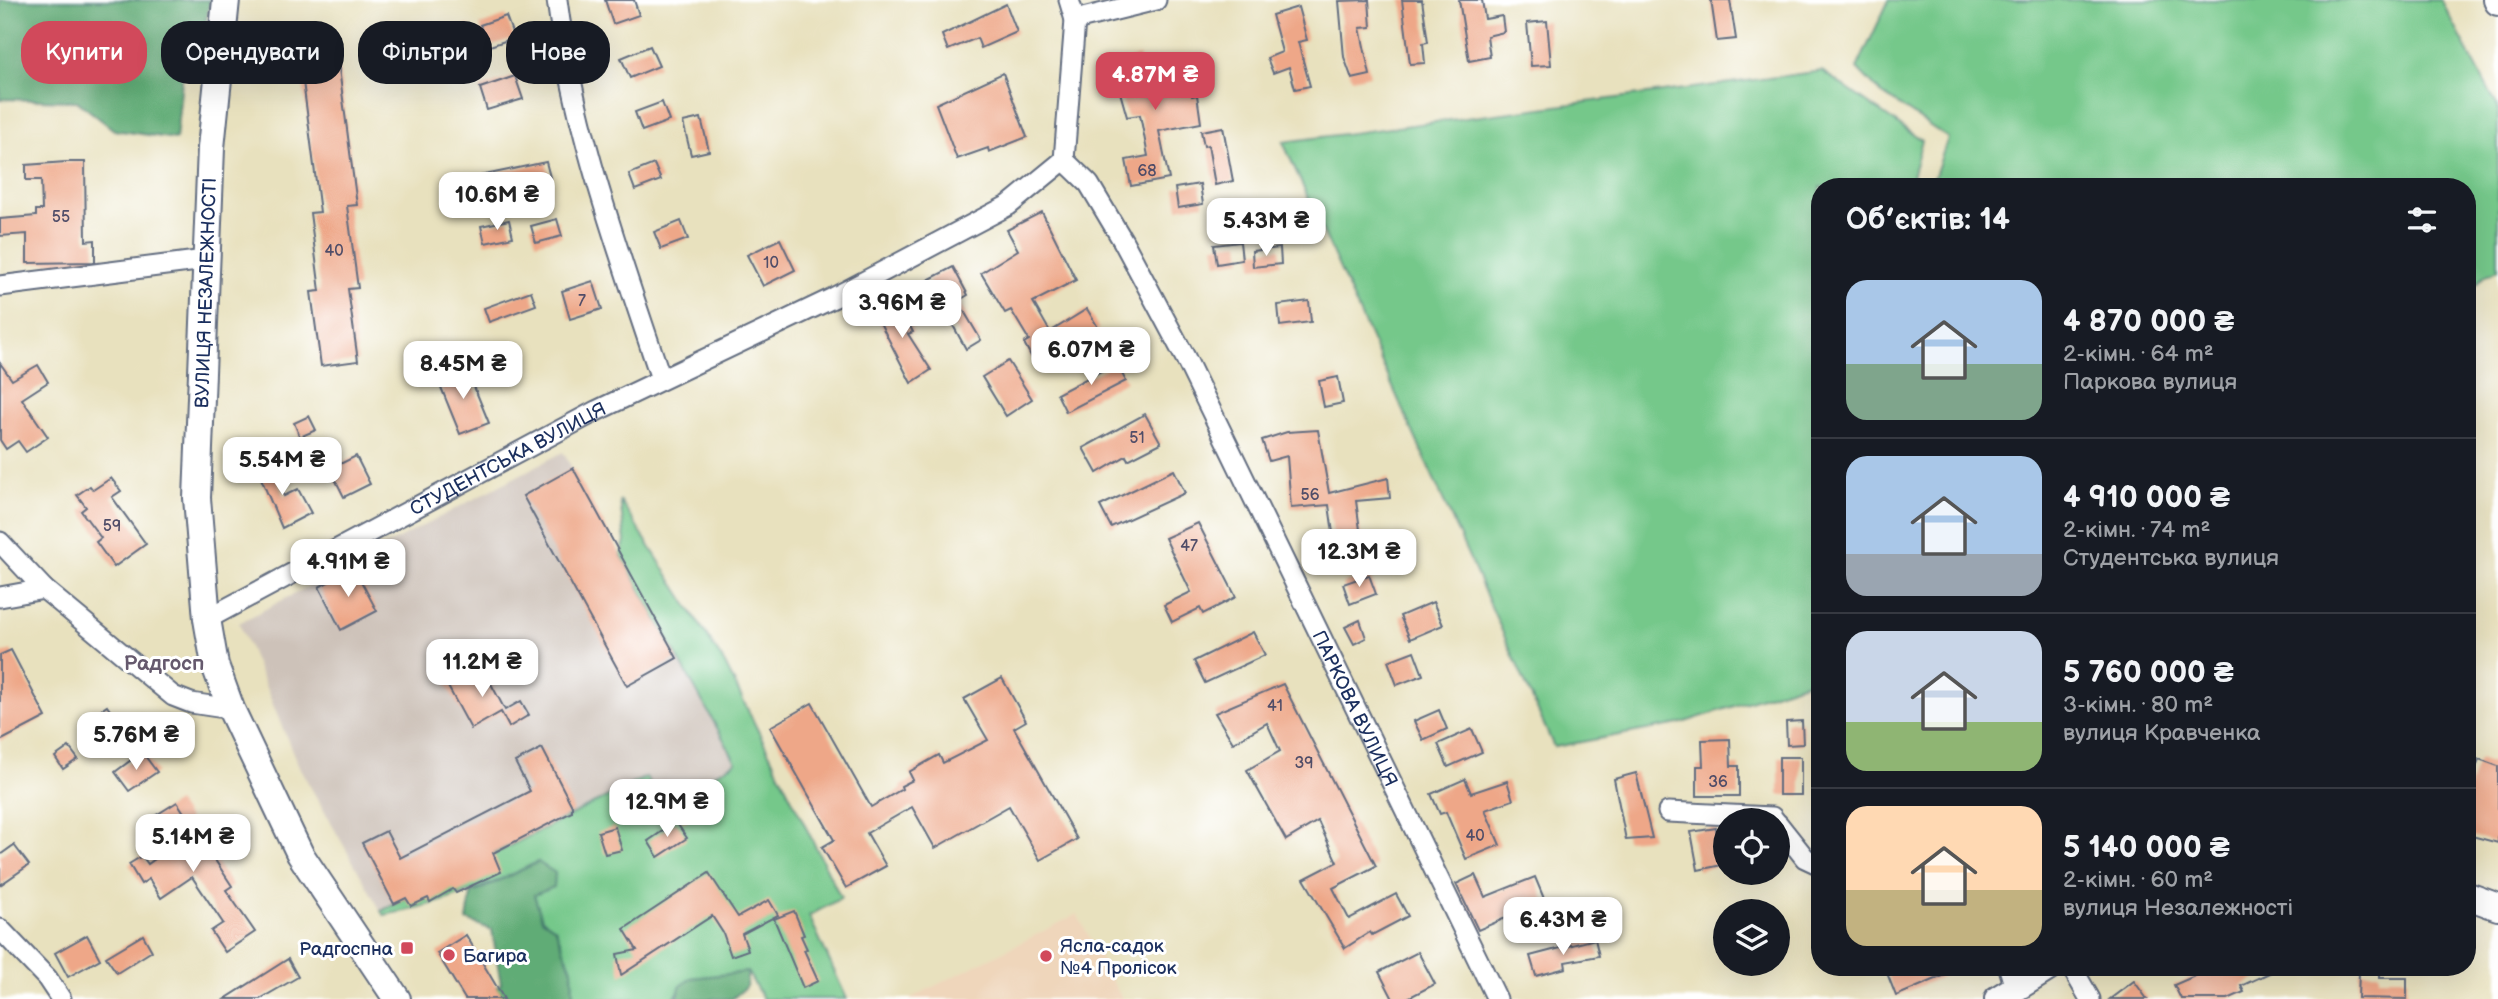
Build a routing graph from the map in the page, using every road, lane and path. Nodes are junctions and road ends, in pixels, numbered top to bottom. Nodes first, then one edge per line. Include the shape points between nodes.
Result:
1 (226, 0) edge
2 (557, 0) edge
3 (1069, 0) edge
4 (1156, 0) edge
5 (1075, 20) junction
6 (1064, 160) junction
7 (205, 260) junction
8 (0, 286) edge
9 (661, 379) junction
10 (0, 542) edge
11 (44, 589) junction
12 (0, 597) edge
13 (207, 619) junction
14 (231, 709) junction
15 (1668, 812) dead end
16 (1713, 814) edge
17 (1790, 839) edge
18 (1811, 861) edge
19 (2476, 899) edge
20 (2498, 906) edge
21 (0, 929) edge
22 (2029, 976) edge
23 (2077, 976) edge
24 (2007, 985) edge
25 (61, 999) edge
26 (397, 999) edge
27 (1497, 999) edge
28 (2090, 999) edge

1 - 7 main road, ВУЛИЦЯ НЕЗАЛЕЖНОСТІ
2 - 9 street via 563,47 594,177
3 - 5 street
4 - 5 street
5 - 6 street
6 - 9 street, СТУДЕНТСЬКА ВУЛИЦЯ via 1009,205 833,298
6 - 27 street, ПАРКОВА ВУЛИЦЯ via 1089,184 1124,240 1185,357
7 - 8 street
7 - 13 main road, ВУЛИЦЯ НЕЗАЛЕЖНОСТІ via 197,498
9 - 13 street, СТУДЕНТСЬКА ВУЛИЦЯ
10 - 11 street
11 - 12 street
11 - 14 street via 173,696
13 - 14 main road, ВУЛИЦЯ НЕЗАЛЕЖНОСТІ via 215,665
14 - 26 main road, ВУЛИЦЯ НЕЗАЛЕЖНОСТІ via 300,854
15 - 16 street
17 - 18 street
19 - 20 main road
21 - 25 street
22 - 24 main road
23 - 28 street

